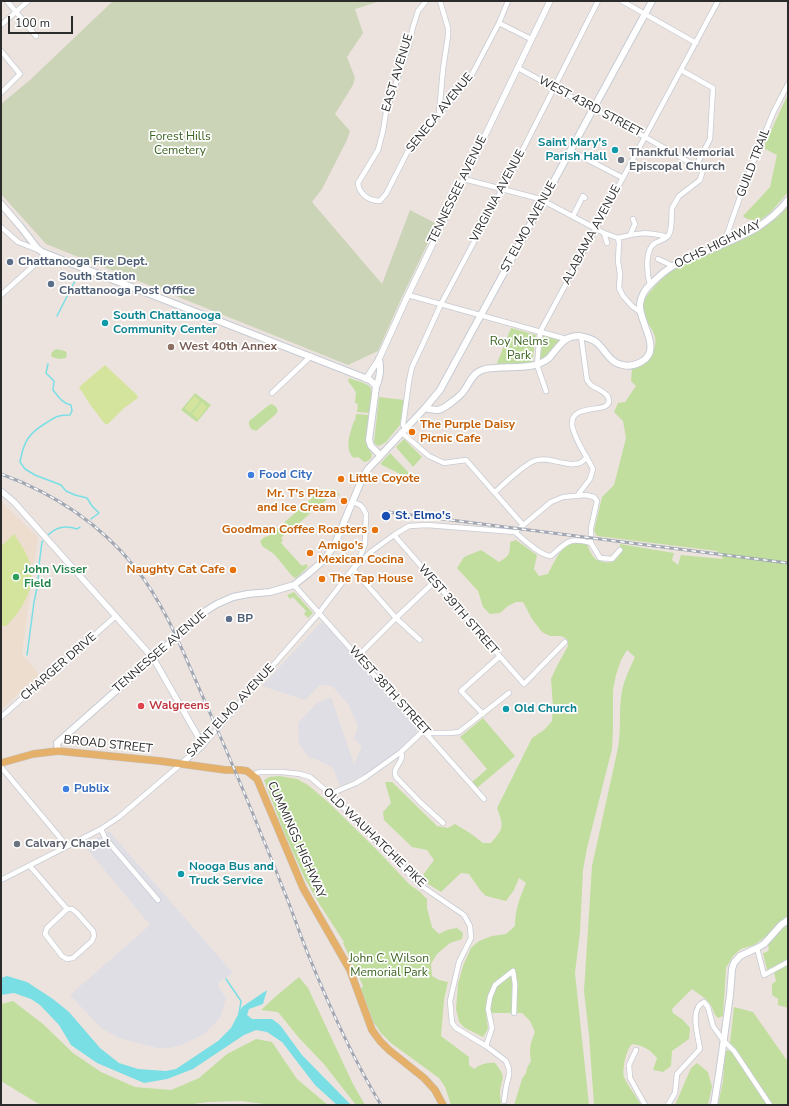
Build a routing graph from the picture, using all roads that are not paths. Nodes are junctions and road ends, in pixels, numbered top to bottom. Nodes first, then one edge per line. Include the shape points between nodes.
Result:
1 (7, 1) edge
2 (28, 1) edge
3 (426, 1) edge
4 (440, 1) edge
5 (508, 1) edge
6 (550, 1) edge
7 (598, 1) edge
8 (622, 1) edge
9 (652, 1) edge
10 (718, 1) edge
11 (16, 11) junction
12 (645, 14) junction
13 (499, 23) junction
14 (1, 25) edge
15 (36, 36) dead end
16 (531, 39) junction
17 (696, 43) junction
18 (1, 51) edge
19 (518, 68) junction
20 (681, 70) junction
21 (788, 84) edge
22 (554, 88) junction
23 (1, 93) edge
24 (593, 109) junction
25 (439, 114) junction
26 (645, 137) junction
27 (571, 151) junction
28 (696, 166) junction
29 (623, 178) junction
30 (464, 179) junction
31 (501, 189) junction
32 (586, 198) dead end
33 (543, 200) junction
34 (788, 200) edge
35 (380, 201) joint
36 (1, 204) edge
37 (573, 216) junction
38 (633, 219) dead end
39 (1, 227) edge
40 (595, 229) junction
41 (604, 233) junction
42 (630, 235) junction
43 (667, 237) junction
44 (618, 238) junction
45 (606, 242) dead end
46 (724, 243) junction
47 (44, 252) junction
48 (658, 259) dead end
49 (673, 266) junction
50 (650, 285) junction
51 (1, 295) edge
52 (408, 295) junction
53 (441, 304) junction
54 (640, 312) junction
55 (481, 315) junction
56 (540, 332) junction
57 (581, 336) junction
58 (566, 339) junction
59 (311, 356) junction
60 (379, 359) junction
61 (537, 365) junction
62 (366, 379) junction
63 (376, 387) junction
64 (546, 391) dead end
65 (272, 393) dead end
66 (425, 408) junction
67 (404, 430) junction
68 (380, 455) junction
69 (586, 457) junction
70 (1, 491) edge
71 (495, 492) junction
72 (577, 496) junction
73 (352, 502) junction
74 (523, 525) junction
75 (515, 532) junction
76 (394, 535) junction
77 (590, 543) junction
78 (620, 550) dead end
79 (353, 569) junction
80 (434, 582) junction
81 (294, 585) junction
82 (319, 613) junction
83 (116, 616) junction
84 (396, 618) junction
85 (420, 640) dead end
86 (565, 642) dead end
87 (358, 656) junction
88 (499, 657) junction
89 (153, 658) junction
90 (509, 693) dead end
91 (483, 714) junction
92 (1, 717) edge
93 (426, 733) junction
94 (202, 745) junction
95 (58, 751) junction
96 (401, 752) junction
97 (1, 763) edge
98 (181, 764) junction
99 (1, 767) edge
100 (214, 769) joint
101 (252, 775) junction
102 (330, 794) junction
103 (484, 799) dead end
104 (443, 823) dead end
105 (101, 829) junction
106 (67, 846) junction
107 (30, 866) junction
108 (1, 880) edge
109 (158, 900) dead end
110 (67, 909) junction
111 (788, 920) edge
112 (757, 948) junction
113 (788, 962) edge
114 (514, 1013) dead end
115 (723, 1040) junction
116 (486, 1046) junction
117 (636, 1050) dead end
118 (504, 1101) dead end
119 (443, 1105) edge
120 (645, 1105) edge
121 (668, 1105) edge
122 (714, 1105) edge
123 (770, 1105) edge

1 - 11 street
2 - 11 street
3 - 35 street, EAST AVENUE via 418,11 386,112 378,150 358,183 363,194 374,201
4 - 25 street via 448,36
5 - 13 street, SENECA AVENUE
6 - 16 street, TENNESSEE AVENUE
7 - 22 street, VIRGINIA AVENUE
8 - 12 street
9 - 12 main road, ST ELMO AVENUE
10 - 17 street, ALABAMA AVENUE
11 - 14 street
11 - 15 street
12 - 17 street
12 - 24 main road, ST ELMO AVENUE
13 - 16 street
13 - 25 street, SENECA AVENUE via 469,80
16 - 19 street, TENNESSEE AVENUE
17 - 20 street, ALABAMA AVENUE
18 - 23 street via 20,74
19 - 22 street, WEST 43RD STREET
19 - 30 street, TENNESSEE AVENUE
20 - 26 street, ALABAMA AVENUE
20 - 28 street via 713,88 710,139
21 - 46 street, GUILD TRAIL via 773,113 746,180
22 - 24 street, WEST 43RD STREET
22 - 31 street, VIRGINIA AVENUE
24 - 26 street, WEST 43RD STREET
24 - 27 main road, ST ELMO AVENUE
25 - 35 street, SENECA AVENUE via 410,145
26 - 28 street, WEST 43RD STREET
26 - 29 street, ALABAMA AVENUE
27 - 29 street
27 - 33 main road, ST ELMO AVENUE
28 - 43 street, WEST 43RD STREET via 703,170 700,180 679,196 673,205
29 - 40 street, ALABAMA AVENUE
30 - 31 street
30 - 52 street, TENNESSEE AVENUE
31 - 33 street
31 - 53 street, VIRGINIA AVENUE
32 - 37 street via 583,196
33 - 37 street
33 - 55 main road, ST ELMO AVENUE
34 - 46 main road, OCHS HIGHWAY via 770,219 738,238
36 - 47 main road via 37,248
37 - 40 street
38 - 42 street via 635,224
39 - 47 street via 18,242
40 - 41 street
40 - 56 street, ALABAMA AVENUE
41 - 44 street
41 - 45 street
42 - 43 street via 648,233
42 - 44 street
43 - 50 street via 655,243 648,252
44 - 54 street via 619,288 623,296
46 - 49 main road, OCHS HIGHWAY
47 - 51 street via 41,259
47 - 59 main road
48 - 49 street
49 - 50 main road, OCHS HIGHWAY
50 - 54 main road, OCHS HIGHWAY via 642,296
52 - 53 street
52 - 60 street, TENNESSEE AVENUE
53 - 55 street
53 - 67 street, VIRGINIA AVENUE via 412,367
54 - 57 main road via 651,341 648,356 635,365 618,364 595,341
55 - 56 street
55 - 66 main road, ST ELMO AVENUE via 440,390
56 - 58 street
56 - 61 street, ALABAMA AVENUE
57 - 58 main road
57 - 69 street via 587,380 609,399 603,408 581,411 572,419 573,430
58 - 61 main road via 545,361
59 - 62 main road
59 - 65 street
60 - 62 street, TENNESSEE AVENUE
60 - 63 main road via 379,382
61 - 64 street, ALABAMA AVENUE
61 - 66 main road via 481,370 474,374 462,393 441,409
62 - 63 main road via 373,382
63 - 68 main road via 369,440
66 - 67 main road, ST ELMO AVENUE
67 - 68 main road
67 - 71 street via 429,456 444,463 466,460
68 - 73 main road, TENNESSEE AVENUE via 368,469
69 - 71 street via 581,463 575,464 534,460
69 - 72 street via 594,469
70 - 83 street via 14,502
71 - 74 street
72 - 74 street via 551,502
72 - 77 street via 586,495 594,497 597,501
73 - 79 street, SAINT ELMO AVENUE via 363,508 366,514 365,544
73 - 81 main road, TENNESSEE AVENUE via 333,548 324,560
74 - 75 street
75 - 76 street via 418,524
75 - 77 street via 548,556 571,541
76 - 79 street
76 - 80 street, WEST 39TH STREET
77 - 78 street via 600,558 612,559
79 - 82 street, SAINT ELMO AVENUE
79 - 84 street
80 - 84 street
80 - 88 street, WEST 39TH STREET
81 - 82 street, WEST 38TH STREET
81 - 89 main road, TENNESSEE AVENUE via 270,592 233,597 217,604 201,614
82 - 87 street, WEST 38TH STREET
82 - 94 street, SAINT ELMO AVENUE
83 - 89 street
83 - 92 street, CHARGER DRIVE
84 - 85 street
84 - 87 street
86 - 88 street, WEST 39TH STREET via 524,684
87 - 93 street, WEST 38TH STREET
88 - 91 street via 461,691
89 - 94 street
89 - 95 main road, TENNESSEE AVENUE via 57,743
90 - 91 street
91 - 93 street via 460,732
93 - 96 street via 421,732
93 - 103 street, WEST 38TH STREET
94 - 98 street, SAINT ELMO AVENUE
95 - 97 main road, BROAD STREET via 33,754
95 - 98 main road, BROAD STREET
96 - 102 street via 356,783
96 - 104 street via 402,759 394,774
98 - 100 main road, BROAD STREET
98 - 105 street, SAINT ELMO AVENUE
99 - 106 street
100 - 101 main road, CUMMINGS HIGHWAY via 241,770
101 - 102 street, OLD WAUHATCHIE PIKE via 259,772 300,774 310,777
101 - 119 main road, CUMMINGS HIGHWAY via 256,779 303,888 350,970 372,1030 389,1050 436,1090
102 - 116 street, OLD WAUHATCHIE PIKE via 420,885 464,915 470,926 471,938 460,962 450,1001 452,1022 456,1028
105 - 106 street, SAINT ELMO AVENUE
105 - 109 street via 105,838
106 - 107 street, SAINT ELMO AVENUE
107 - 108 street, SAINT ELMO AVENUE
107 - 110 street
110 - 110 street via 77,913 93,931 94,936 92,941 73,958 67,959 45,934 47,928
111 - 112 main road
112 - 113 street via 764,975
112 - 115 main road via 740,956 734,963
114 - 116 street via 513,971 495,985 490,997 488,1009 492,1028
115 - 121 street via 713,1026 708,1007 704,1002 700,1004 696,1011 700,1049 677,1074 675,1094
115 - 122 main road
115 - 123 street via 734,1051
116 - 118 street, OLD WAUHATCHIE PIKE via 506,1062 509,1068
117 - 120 street via 629,1065 630,1078

